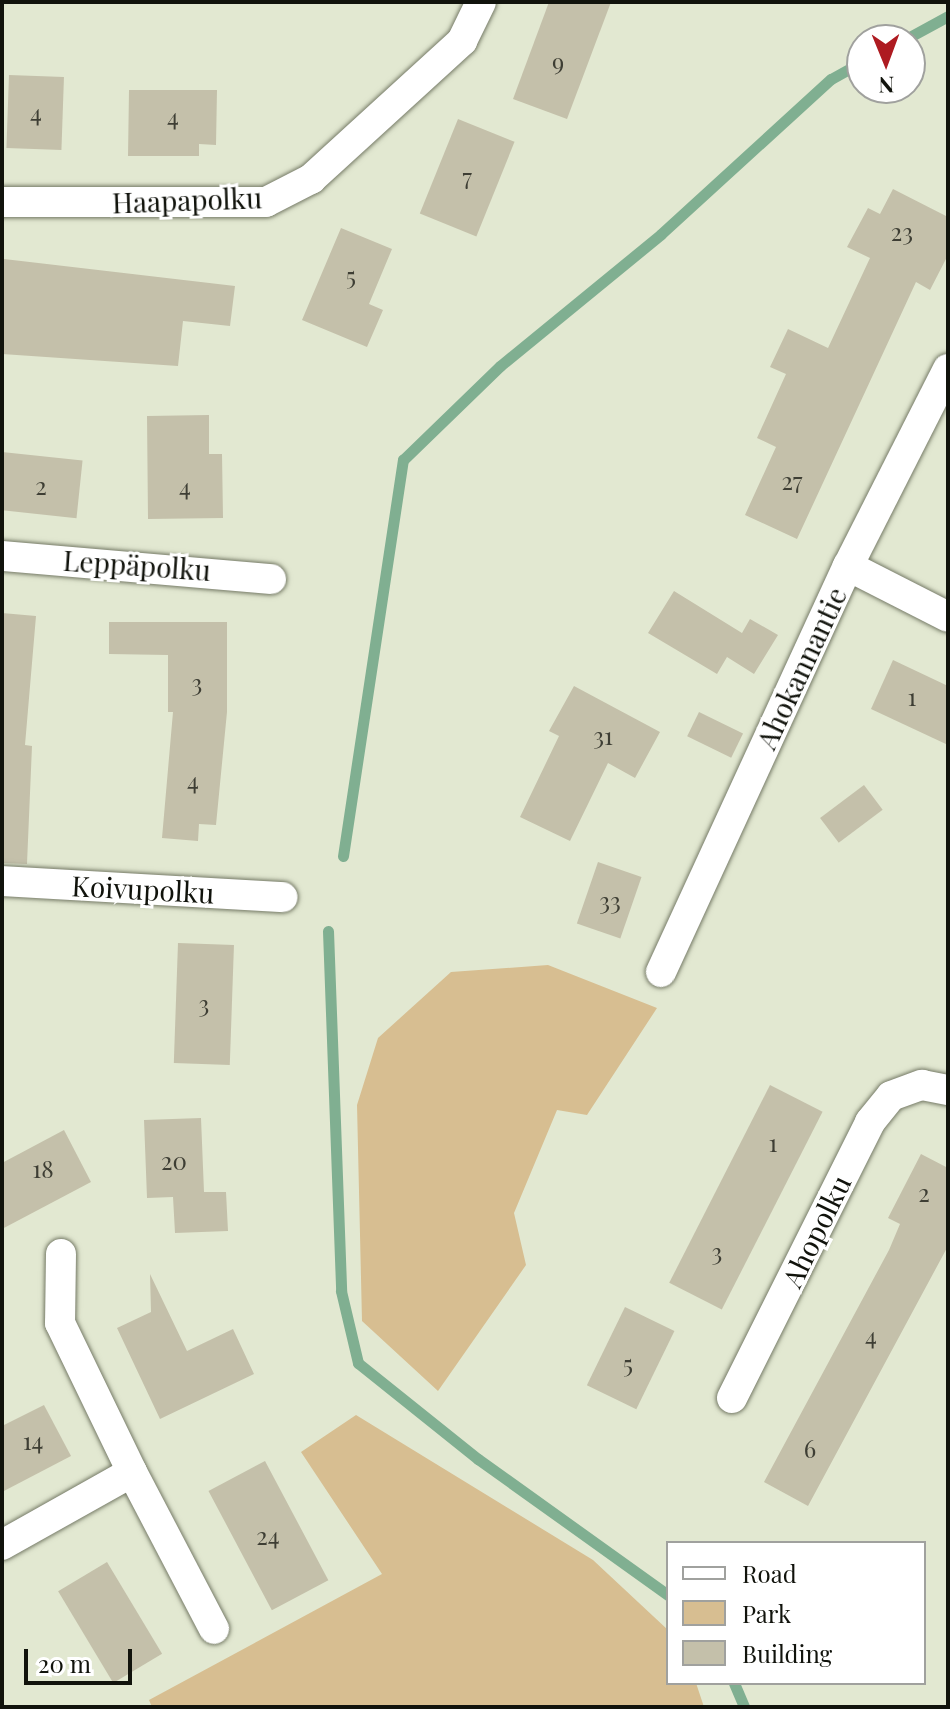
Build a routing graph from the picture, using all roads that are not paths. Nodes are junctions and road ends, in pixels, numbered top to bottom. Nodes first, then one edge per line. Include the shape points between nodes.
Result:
1 (481, 2) edge
2 (2, 202) edge
3 (948, 369) edge
4 (2, 556) edge
5 (848, 566) junction
6 (271, 579) dead end
7 (948, 617) edge
8 (2, 881) edge
9 (283, 897) dead end
10 (661, 972) dead end
11 (935, 1088) edge
12 (61, 1254) dead end
13 (732, 1398) dead end
14 (132, 1472) junction
15 (2, 1545) edge
16 (214, 1629) dead end

1 - 2 street, Haapapolku via 462,41 311,179 266,202
3 - 5 street, Ahokannantie
4 - 6 street, Leppäpolku
5 - 7 street
5 - 10 street, Ahokannantie
8 - 9 street, Koivupolku
11 - 13 street, Ahopolku via 891,1096 870,1122
12 - 14 street via 60,1323
14 - 15 street
14 - 16 street

